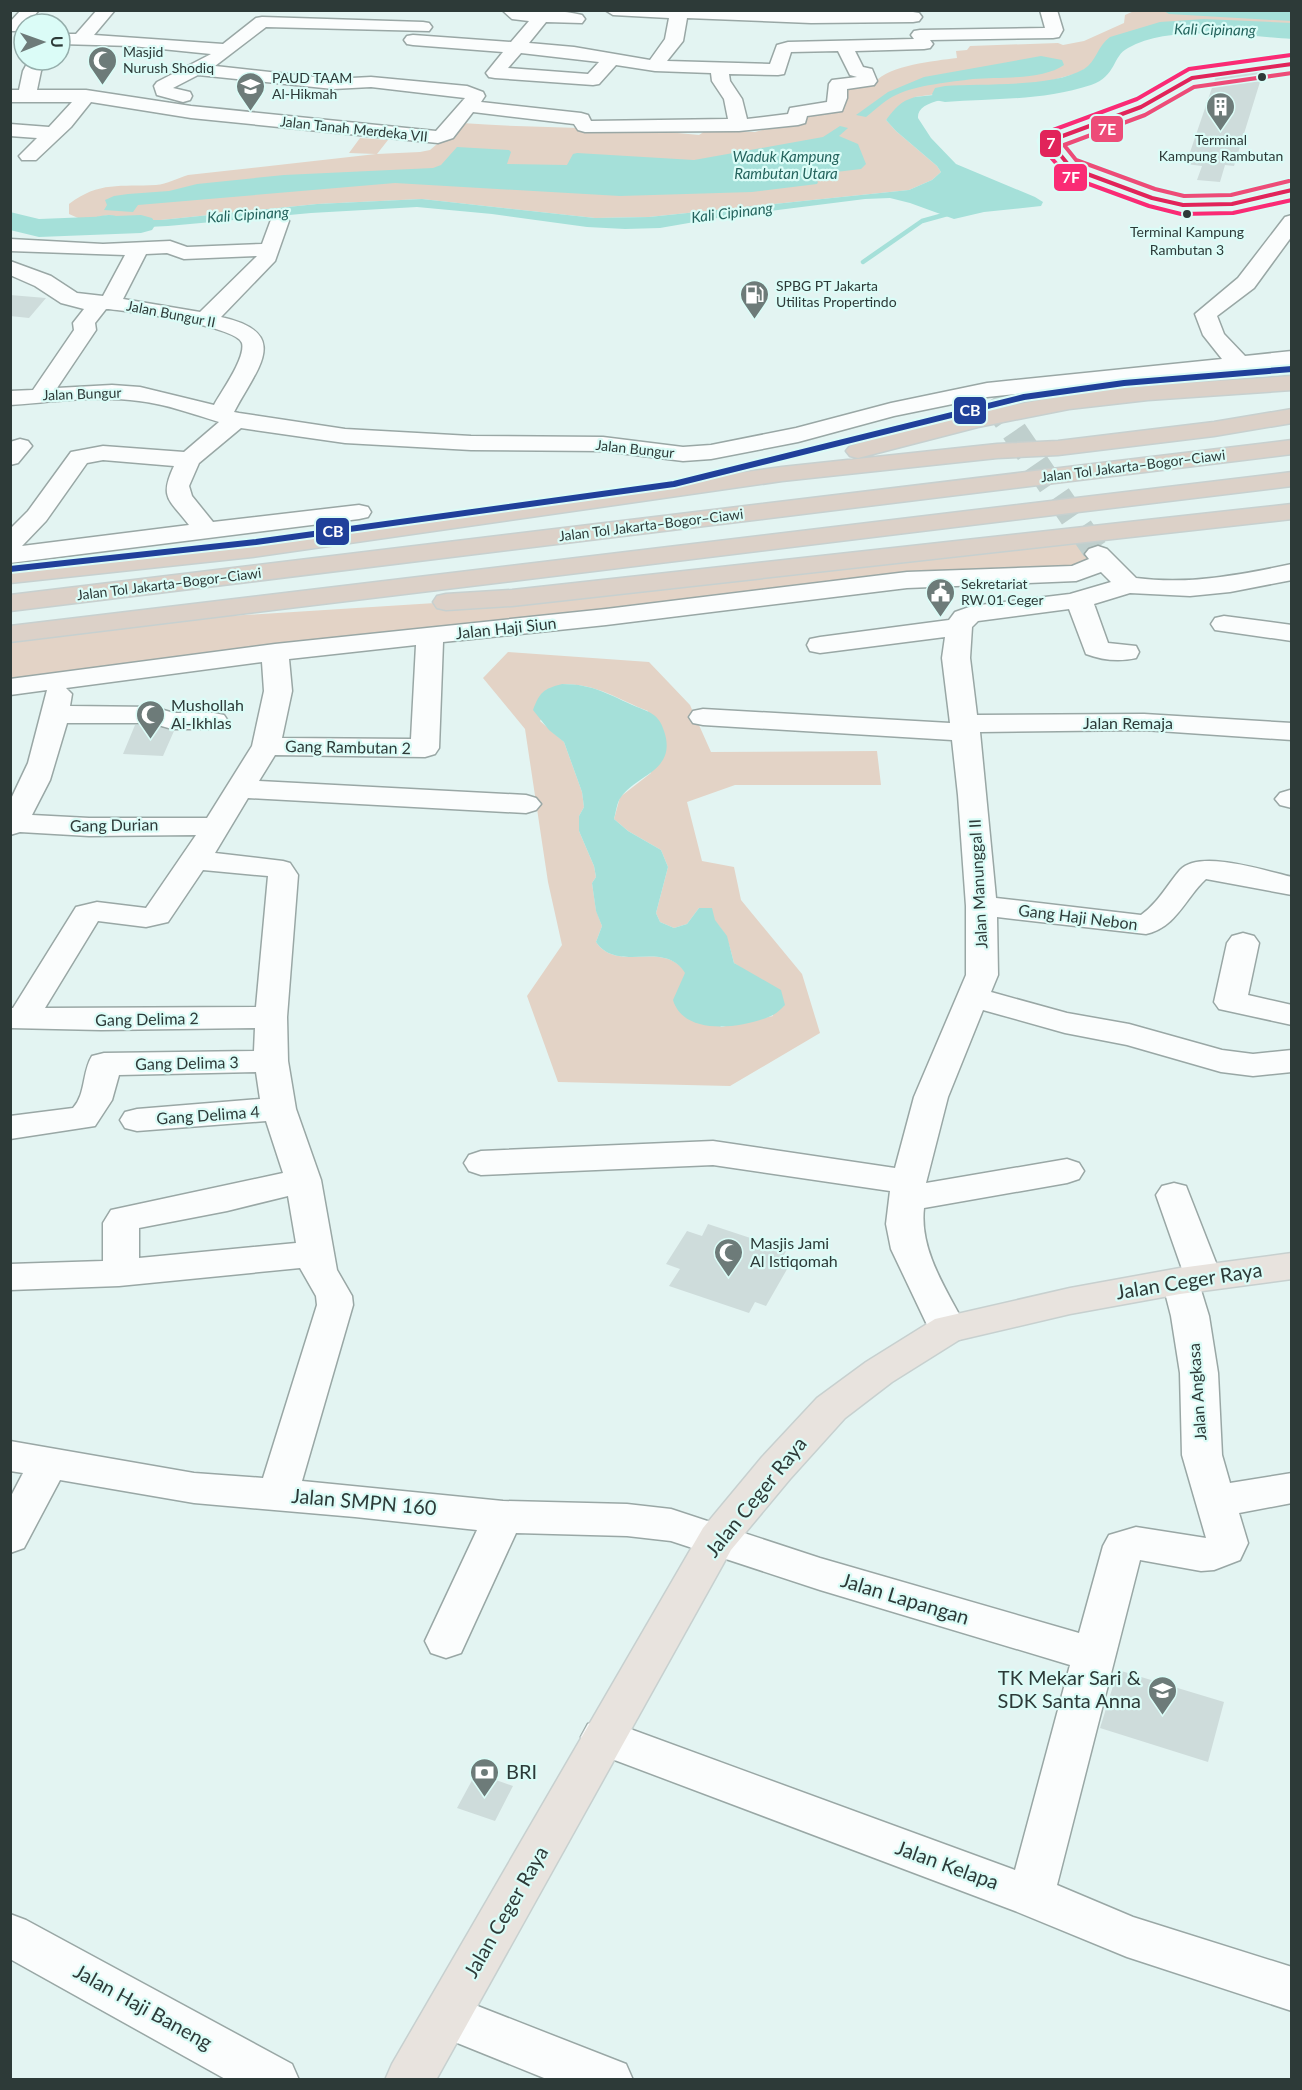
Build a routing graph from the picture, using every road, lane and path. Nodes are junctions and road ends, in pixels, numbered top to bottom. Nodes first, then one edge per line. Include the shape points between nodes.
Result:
1 (107, 10) edge
2 (437, 10) edge
3 (510, 10) edge
4 (613, 10) edge
5 (1048, 10) edge
6 (715, 12) edge
7 (682, 13) junction
8 (911, 14) edge
9 (579, 15) edge
10 (264, 16) edge
11 (542, 16) junction
12 (460, 32) dead end
13 (415, 37) junction
14 (72, 40) edge
15 (80, 40) junction
16 (844, 46) junction
17 (924, 46) junction
18 (516, 48) junction
19 (228, 50) junction
20 (611, 59) junction
21 (655, 66) junction
22 (387, 67) dead end
23 (194, 69) junction
24 (719, 69) junction
25 (31, 72) edge
26 (371, 82) junction
27 (19, 95) edge
28 (86, 96) junction
29 (468, 106) junction
30 (167, 108) junction
31 (376, 110) dead end
32 (739, 124) junction
33 (333, 127) junction
34 (356, 129) junction
35 (10, 130) edge
36 (53, 133) junction
37 (307, 146) dead end
38 (29, 156) dead end
39 (279, 221) dead end
40 (1292, 221) edge
41 (10, 246) edge
42 (140, 248) junction
43 (270, 250) junction
44 (10, 267) edge
45 (102, 306) junction
46 (205, 320) junction
47 (1292, 358) edge
48 (1239, 363) junction
49 (1292, 383) edge
50 (41, 395) junction
51 (1292, 397) edge
52 (10, 398) edge
53 (1292, 416) edge
54 (228, 417) junction
55 (1292, 447) edge
56 (997, 451) junction
57 (189, 460) junction
58 (823, 469) junction
59 (782, 474) junction
60 (1292, 479) edge
61 (1292, 484) edge
62 (1232, 486) junction
63 (1292, 511) edge
64 (359, 512) dead end
65 (207, 531) junction
66 (10, 544) edge
67 (10, 555) edge
68 (1292, 572) edge
69 (10, 575) edge
70 (1128, 585) junction
71 (1079, 599) junction
72 (10, 603) edge
73 (1224, 624) dead end
74 (74, 626) junction
75 (959, 627) junction
76 (1292, 633) edge
77 (10, 634) edge
78 (430, 636) junction
79 (820, 645) dead end
80 (275, 652) junction
81 (1126, 652) dead end
82 (60, 681) junction
83 (10, 687) edge
84 (56, 714) junction
85 (703, 717) dead end
86 (214, 721) dead end
87 (965, 728) junction
88 (1292, 732) edge
89 (266, 746) junction
90 (23, 773) edge
91 (241, 789) junction
92 (526, 804) dead end
93 (12, 825) edge
94 (216, 827) junction
95 (195, 860) junction
96 (1292, 886) edge
97 (981, 906) junction
98 (1243, 944) dead end
99 (973, 997) junction
100 (1292, 1015) edge
101 (271, 1017) junction
102 (16, 1018) edge
103 (271, 1061) junction
104 (1292, 1061) edge
105 (279, 1109) junction
106 (137, 1120) dead end
107 (10, 1128) edge
108 (481, 1163) dead end
109 (1068, 1171) dead end
110 (303, 1179) junction
111 (908, 1190) junction
112 (1174, 1195) dead end
113 (315, 1254) junction
114 (1292, 1266) edge
115 (119, 1274) junction
116 (10, 1277) edge
117 (1192, 1279) junction
118 (948, 1329) junction
119 (10, 1456) edge
120 (49, 1462) junction
121 (1292, 1488) edge
122 (278, 1494) junction
123 (1217, 1501) junction
124 (503, 1517) junction
125 (10, 1537) edge
126 (717, 1539) junction
127 (446, 1641) dead end
128 (1094, 1655) junction
129 (603, 1737) junction
130 (1031, 1896) junction
131 (10, 1935) edge
132 (1292, 1989) edge
133 (447, 2016) junction
134 (275, 2079) edge
135 (409, 2079) edge
136 (609, 2079) edge

1 - 15 street
2 - 13 street
3 - 11 street via 518,15
4 - 7 street
5 - 17 street via 1054,33 997,24
6 - 7 street
6 - 8 street via 811,18
7 - 21 street via 676,21 674,41
8 - 17 street
9 - 11 street
10 - 13 street
10 - 19 street
11 - 18 street
12 - 13 street
13 - 18 street
14 - 15 street
15 - 19 street
16 - 17 street
16 - 24 street via 785,48 777,70
16 - 32 street via 856,71 865,73 868,81 838,84 835,107 797,112 798,119
18 - 20 street
18 - 20 street via 495,73 593,80
19 - 23 street
20 - 21 street
21 - 24 street
22 - 26 street
23 - 26 street via 333,84
23 - 30 street via 163,86 165,91 183,95
24 - 32 street
25 - 27 street
26 - 29 street via 474,94
27 - 28 street, Jalan Tanah Merdeka VII
28 - 30 street, Jalan Tanah Merdeka VII
28 - 36 street
29 - 32 street via 583,120 583,125 588,126
29 - 34 street, Jalan Tanah Merdeka VII via 446,135 438,137
30 - 33 street, Jalan Tanah Merdeka VII
31 - 34 street
33 - 34 street, Jalan Tanah Merdeka VII
33 - 37 street
35 - 36 street
36 - 38 street
39 - 43 street
40 - 48 street via 1246,284 1206,314 1215,337
41 - 42 street
42 - 43 street via 170,247 184,253
42 - 45 street
43 - 46 street via 268,257
44 - 45 street, Jalan Bungur II via 69,298
45 - 46 street, Jalan Bungur II
45 - 50 street via 84,323 84,330
46 - 54 street, Jalan Bungur II via 233,326 246,333 252,342 252,355
47 - 48 street, Jalan Bungur
48 - 54 street, Jalan Bungur via 891,410 798,435 683,454 603,444 402,441
49 - 59 highway via 1170,390 1044,407 923,431
50 - 52 street, Jalan Bungur
50 - 54 street, Jalan Bungur via 140,393
51 - 56 highway via 1046,433
51 - 58 highway via 1170,400 1031,416 965,437 885,451
53 - 56 highway via 1058,448
54 - 57 street
55 - 72 highway, Jalan Tol Jakarta–Bogor–Ciawi
56 - 58 highway
57 - 65 street via 177,486 180,497
57 - 66 street via 103,453 79,457 37,516
58 - 59 highway
59 - 69 highway via 252,549
60 - 62 highway, Jalan Tol Jakarta–Bogor–Ciawi
61 - 62 highway
62 - 74 highway, Jalan Tol Jakarta–Bogor–Ciawi
63 - 74 highway via 512,598
64 - 65 street
65 - 67 street
68 - 70 street via 1172,591
70 - 71 street
70 - 78 street, Jalan Haji Siun via 1101,558 1076,573 907,580
71 - 75 street via 972,614
71 - 81 street via 1096,648
73 - 76 street
74 - 77 highway, Jalan Tol Jakarta–Bogor–Ciawi
75 - 79 street
75 - 87 street, Jalan Manunggal II via 956,658
78 - 80 street, Jalan Haji Siun
78 - 89 street, Gang Rambutan 2 via 425,748
80 - 82 street, Jalan Haji Siun
80 - 89 street via 278,691
82 - 83 street, Jalan Haji Siun
82 - 84 street
84 - 86 street via 153,715 172,721
84 - 90 street via 52,733
85 - 87 street, Jalan Remaja
87 - 88 street, Jalan Remaja via 1144,722
87 - 97 street, Jalan Manunggal II
89 - 91 street
90 - 93 street
91 - 92 street
91 - 94 street
93 - 94 street, Gang Durian
94 - 95 street
95 - 101 street via 272,867 283,875
95 - 102 street via 158,915 146,918 97,911 87,914
96 - 97 street, Gang Haji Nebon via 1199,869 1158,920 1146,925
97 - 99 street, Jalan Manunggal II via 982,975
98 - 100 street via 1230,1002
99 - 104 street via 1221,1061 1253,1065
99 - 111 street, Jalan Manunggal II via 931,1097
101 - 102 street, Gang Delima 2
101 - 103 street
103 - 105 street
103 - 107 street, Gang Delima 3 via 104,1064 98,1095 83,1118
105 - 106 street, Gang Delima 4
105 - 110 street
108 - 111 street via 713,1153
109 - 111 street
110 - 113 street
110 - 115 street via 124,1219
111 - 118 street, Jalan Manunggal II via 904,1224 909,1249
112 - 117 street, Jalan Angkasa
113 - 115 street
113 - 122 street via 335,1305
114 - 117 main road, Jalan Ceger Raya
115 - 116 street
117 - 118 main road, Jalan Ceger Raya
117 - 123 street, Jalan Angkasa via 1190,1316 1199,1373 1202,1455
118 - 126 main road, Jalan Ceger Raya via 831,1408
119 - 120 street, Jalan SMPN 160
120 - 122 street, Jalan SMPN 160 via 194,1488
120 - 125 street
121 - 123 street
122 - 124 street, Jalan SMPN 160
123 - 128 street, Jalan Angkasa via 1228,1542 1219,1553 1200,1554 1139,1543 1123,1546
124 - 126 street, Jalan SMPN 160 via 627,1520 671,1525
124 - 127 street
126 - 128 street, Jalan Lapangan via 820,1574
126 - 129 main road, Jalan Ceger Raya
128 - 130 street
129 - 130 street, Jalan Kelapa
129 - 133 main road, Jalan Ceger Raya
130 - 132 street, Jalan Kelapa via 1127,1936
131 - 134 street, Jalan Haji Baneng
133 - 135 main road, Jalan Ceger Raya
133 - 136 street

